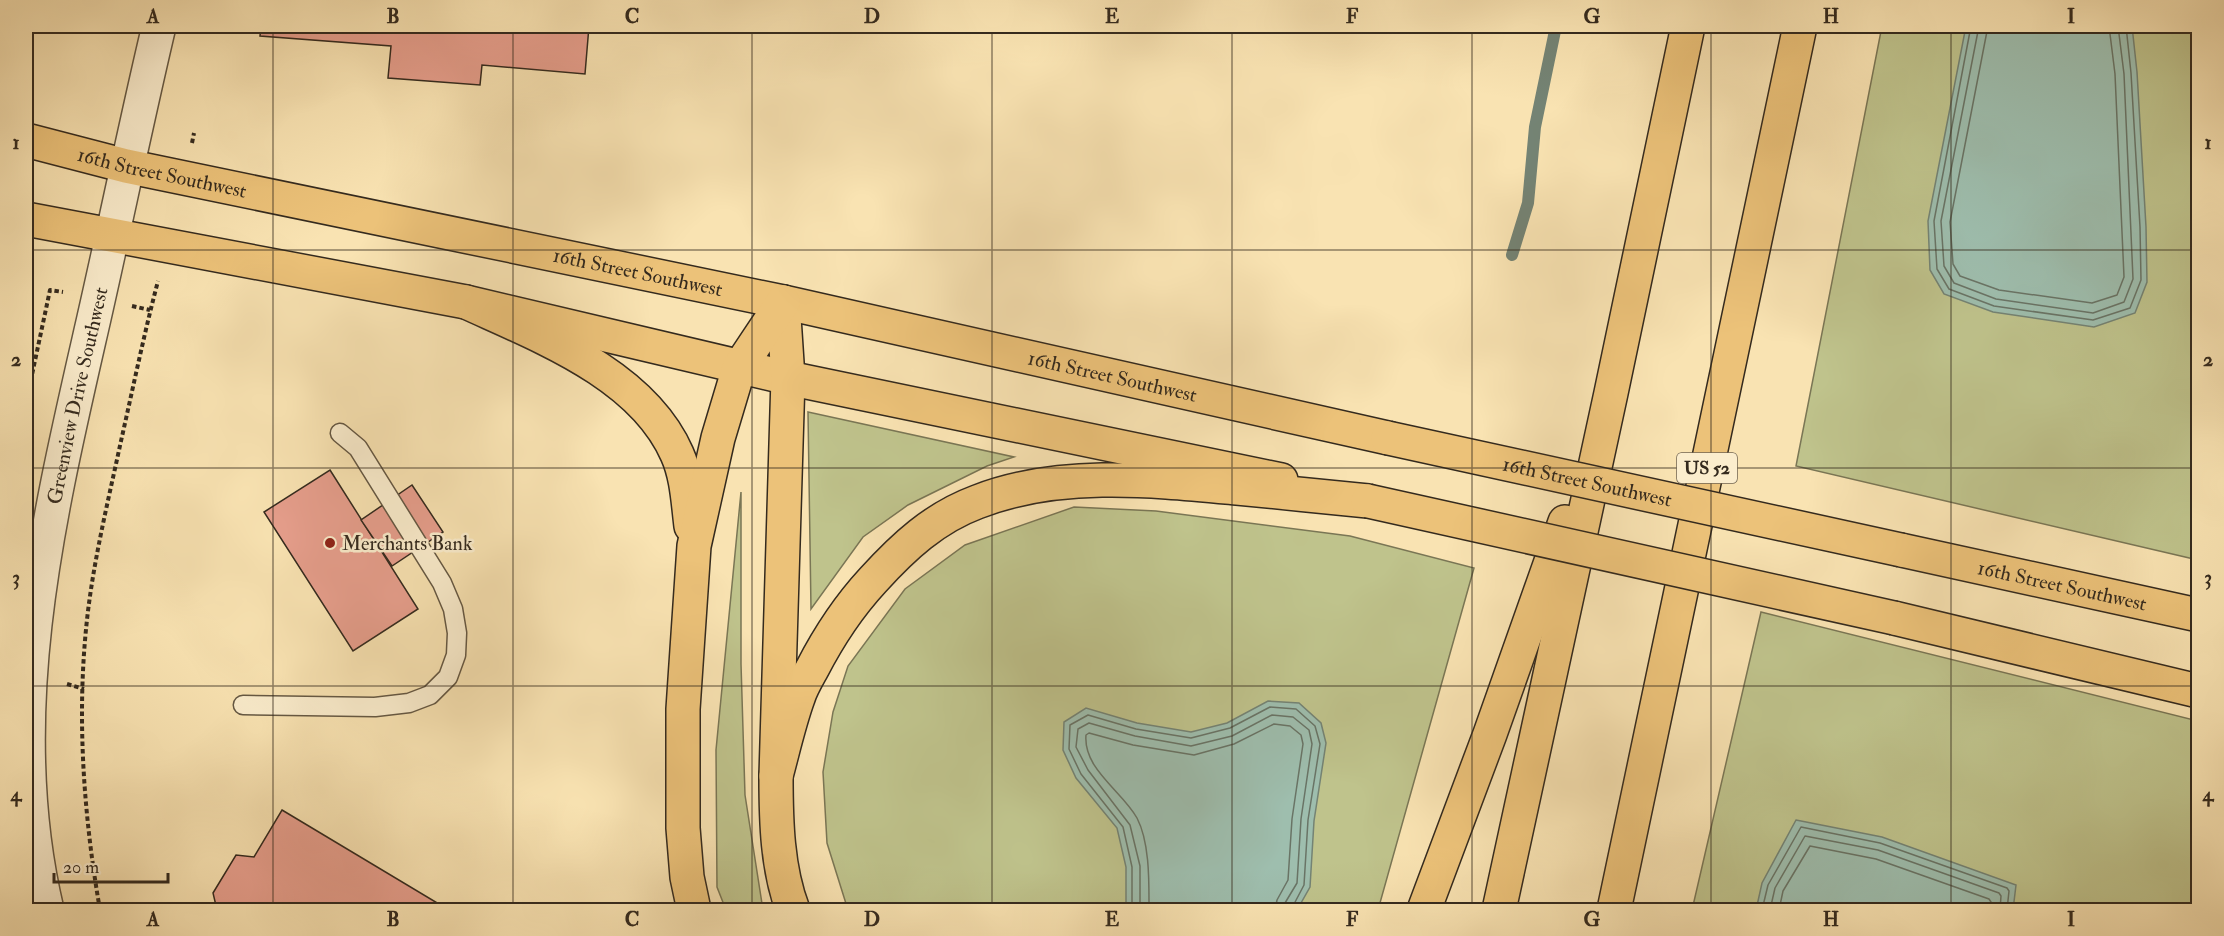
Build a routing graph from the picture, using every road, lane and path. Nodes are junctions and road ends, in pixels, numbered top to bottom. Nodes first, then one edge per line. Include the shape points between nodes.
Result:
1 (159, 26) edge
2 (1688, 26) edge
3 (1800, 26) edge
4 (26, 140) edge
5 (126, 166) junction
6 (26, 219) edge
7 (113, 236) junction
8 (50, 290) dead end
9 (466, 302) junction
10 (783, 302) junction
11 (150, 310) dead end
12 (739, 368) junction
13 (788, 378) junction
14 (1611, 393) junction
15 (26, 403) edge
16 (340, 433) dead end
17 (1368, 501) junction
18 (694, 546) junction
19 (2199, 615) edge
20 (2199, 691) edge
21 (243, 705) dead end
22 (26, 717) edge
23 (776, 776) junction
24 (47, 910) edge
25 (100, 910) edge
26 (694, 910) edge
27 (793, 910) edge
28 (1424, 910) edge
29 (1499, 910) edge
30 (1614, 910) edge

1 - 5 street, Greenview Drive Southwest
2 - 14 main road
3 - 30 main road, US 52
4 - 5 main road, 16th Street Southwest
5 - 7 street, Greenview Drive Southwest
5 - 10 main road, 16th Street Southwest
6 - 7 main road
7 - 9 main road
7 - 22 street, Greenview Drive Southwest via 38,587
8 - 15 path
9 - 12 main road
9 - 18 main road via 559,345 626,389 650,411 678,455
10 - 12 main road
10 - 13 main road
10 - 19 main road, 16th Street Southwest, bridge
11 - 25 path via 88,612 82,730 84,789
12 - 13 main road
12 - 18 main road via 718,438
13 - 17 main road
13 - 23 main road
14 - 28 main road
14 - 29 main road
16 - 21 lane via 358,448 442,583 453,609 457,633 456,655 448,678 430,694 409,703
17 - 20 main road, bridge via 1894,618
17 - 23 main road via 1128,481 1048,484 976,502 936,522 904,546 841,618 798,696
18 - 26 main road via 683,709 683,828
22 - 24 street, Greenview Drive Southwest via 39,880
23 - 27 main road via 782,865

